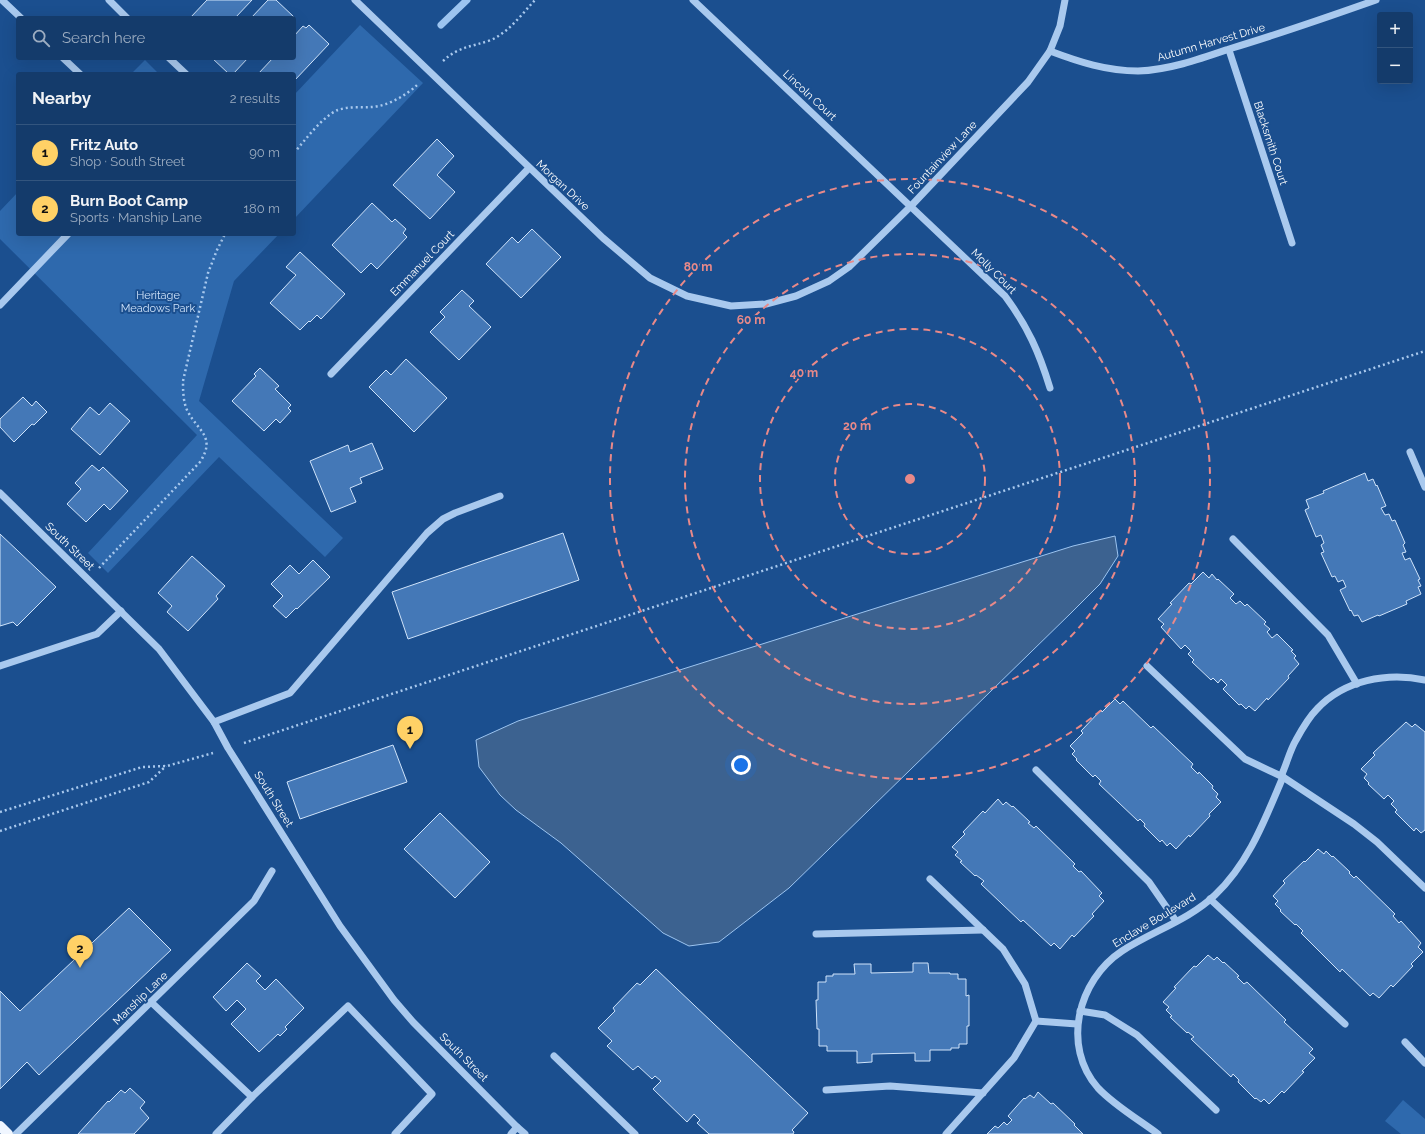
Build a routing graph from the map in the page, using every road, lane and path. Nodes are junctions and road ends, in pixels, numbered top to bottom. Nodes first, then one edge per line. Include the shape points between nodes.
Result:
1 (2, 0) edge
2 (109, 0) edge
3 (355, 0) edge
4 (535, 0) edge
5 (693, 0) edge
6 (1065, 0) edge
7 (1376, 0) edge
8 (19, 16) edge
9 (125, 16) edge
10 (1229, 50) junction
11 (1050, 51) junction
12 (65, 60) edge
13 (171, 60) edge
14 (442, 62) dead end
15 (78, 72) edge
16 (184, 72) edge
17 (418, 84) dead end
18 (296, 150) edge
19 (529, 168) junction
20 (911, 206) junction
21 (66, 236) edge
22 (224, 236) edge
23 (1292, 243) dead end
24 (796, 296) joint
25 (0, 304) edge
26 (1425, 351) edge
27 (331, 374) dead end
28 (1050, 388) dead end
29 (1410, 452) dead end
30 (1425, 487) edge
31 (0, 493) edge
32 (500, 496) dead end
33 (1233, 539) dead end
34 (89, 579) junction
35 (121, 611) junction
36 (0, 666) edge
37 (1148, 666) dead end
38 (1425, 680) edge
39 (1357, 684) junction
40 (214, 722) junction
41 (254, 740) dead end
42 (209, 754) dead end
43 (167, 766) junction
44 (1036, 770) dead end
45 (1283, 777) junction
46 (0, 812) edge
47 (0, 831) edge
48 (272, 872) dead end
49 (930, 879) dead end
50 (1425, 888) edge
51 (1210, 899) junction
52 (1176, 921) junction
53 (983, 930) junction
54 (816, 934) dead end
55 (151, 1002) junction
56 (1080, 1010) junction
57 (1036, 1021) junction
58 (1077, 1024) junction
59 (1345, 1024) dead end
60 (1405, 1042) dead end
61 (554, 1056) dead end
62 (1425, 1062) edge
63 (826, 1090) dead end
64 (983, 1093) junction
65 (252, 1098) junction
66 (1216, 1110) dead end
67 (0, 1126) edge
68 (518, 1127) junction
69 (1148, 1131) edge
70 (8, 1134) edge
71 (16, 1134) edge
72 (216, 1134) edge
73 (395, 1134) edge
74 (510, 1134) edge
75 (525, 1134) edge
76 (635, 1134) edge
77 (946, 1134) edge
78 (1158, 1134) edge

1 - 8 street
2 - 9 street
3 - 19 street, Morgan Drive
4 - 14 path via 500,34 491,40 460,49
5 - 20 street, Lincoln Court
6 - 11 street, Fountainview Lane via 1060,26
7 - 10 street, Autumn Harvest Drive
10 - 11 street, Autumn Harvest Drive via 1159,69 1137,71 1096,67
10 - 23 street, Blacksmith Court
11 - 20 street, Fountainview Lane via 1028,82
12 - 15 street
13 - 16 street
17 - 18 path via 386,104 346,108 332,113
19 - 24 street, Morgan Drive via 603,238 650,278 687,296 731,306 766,304
19 - 27 street, Emmanuel Court
20 - 24 street, Fountainview Lane via 849,267 829,281
20 - 28 street, Molly Court via 1012,305 1035,344
21 - 25 street
22 - 34 path via 208,273 183,380 187,411 200,427 207,448 200,462
26 - 41 path
29 - 30 street
31 - 34 street, South Street
32 - 40 street via 455,513 427,532 290,693
33 - 39 street via 1328,635
34 - 35 street, South Street
35 - 36 street via 97,634
35 - 40 street, South Street via 159,649
37 - 45 street via 1245,759
38 - 39 street, Enclave Boulevard via 1401,676
39 - 45 street, Enclave Boulevard via 1335,695 1313,714 1295,741
40 - 68 street, South Street via 340,926 375,975 413,1022
42 - 43 path
43 - 46 path via 142,767
43 - 47 path via 149,782
44 - 52 street via 1149,882
45 - 50 street via 1354,824 1377,842
45 - 51 street, Enclave Boulevard via 1251,847 1235,872
48 - 55 street, Manship Lane via 254,901
49 - 53 street
51 - 52 street, Enclave Boulevard
51 - 59 street
52 - 56 street, Enclave Boulevard via 1108,961 1087,989
53 - 54 street
53 - 57 street via 1002,949 1025,984
55 - 65 street
55 - 71 street, Manship Lane
56 - 58 street, Enclave Boulevard
56 - 66 street via 1105,1015 1137,1035
57 - 58 street
57 - 64 street via 1014,1058
58 - 69 street, Enclave Boulevard via 1083,1063 1097,1087
60 - 62 street
61 - 76 street
63 - 64 street via 890,1086
64 - 77 street
65 - 72 street
65 - 73 street via 348,1006 432,1094
67 - 70 main road
68 - 74 street
68 - 75 street, South Street
69 - 78 street, Enclave Boulevard

